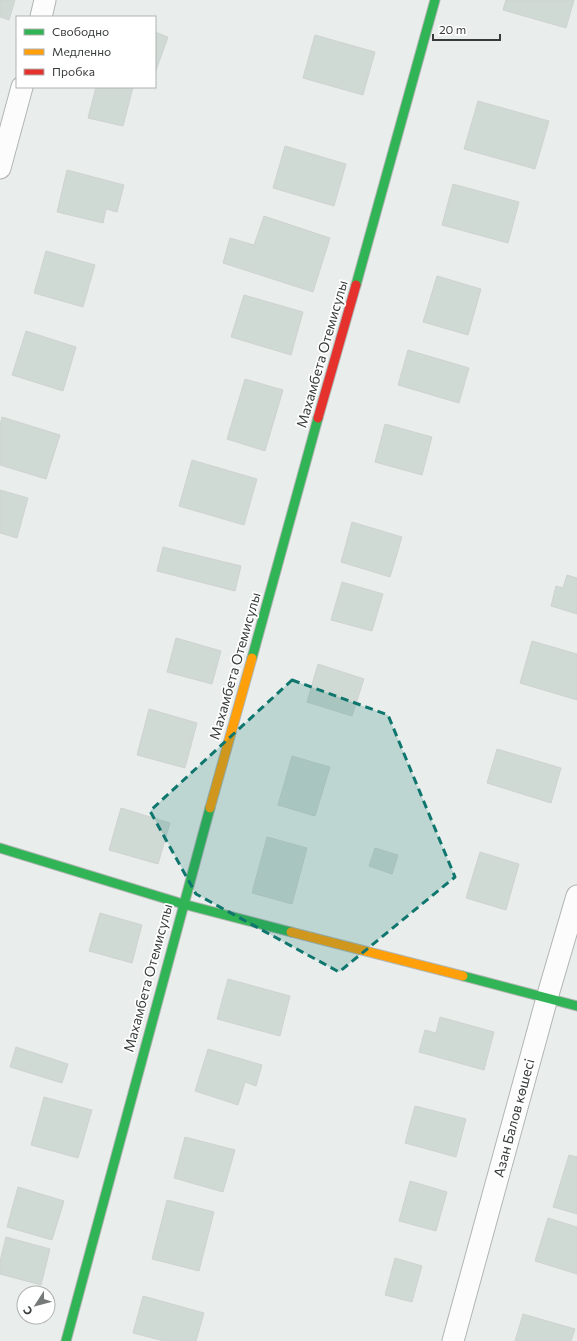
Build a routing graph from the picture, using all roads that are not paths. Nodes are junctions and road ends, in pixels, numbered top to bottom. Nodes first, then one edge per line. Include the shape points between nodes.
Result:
1 (46, 0) edge
2 (435, 0) edge
3 (41, 16) edge
4 (22, 88) edge
5 (0, 168) edge
6 (0, 848) edge
7 (577, 896) edge
8 (183, 904) junction
9 (547, 998) junction
10 (577, 1006) edge
11 (66, 1341) edge
12 (453, 1341) edge

1 - 3 street
2 - 8 street, Махамбета Отемисулы
4 - 5 street
6 - 8 street
7 - 9 street, Азан Балов көшесі
8 - 9 street
8 - 11 street, Махамбета Отемисулы
9 - 10 street
9 - 12 street, Азан Балов көшесі

